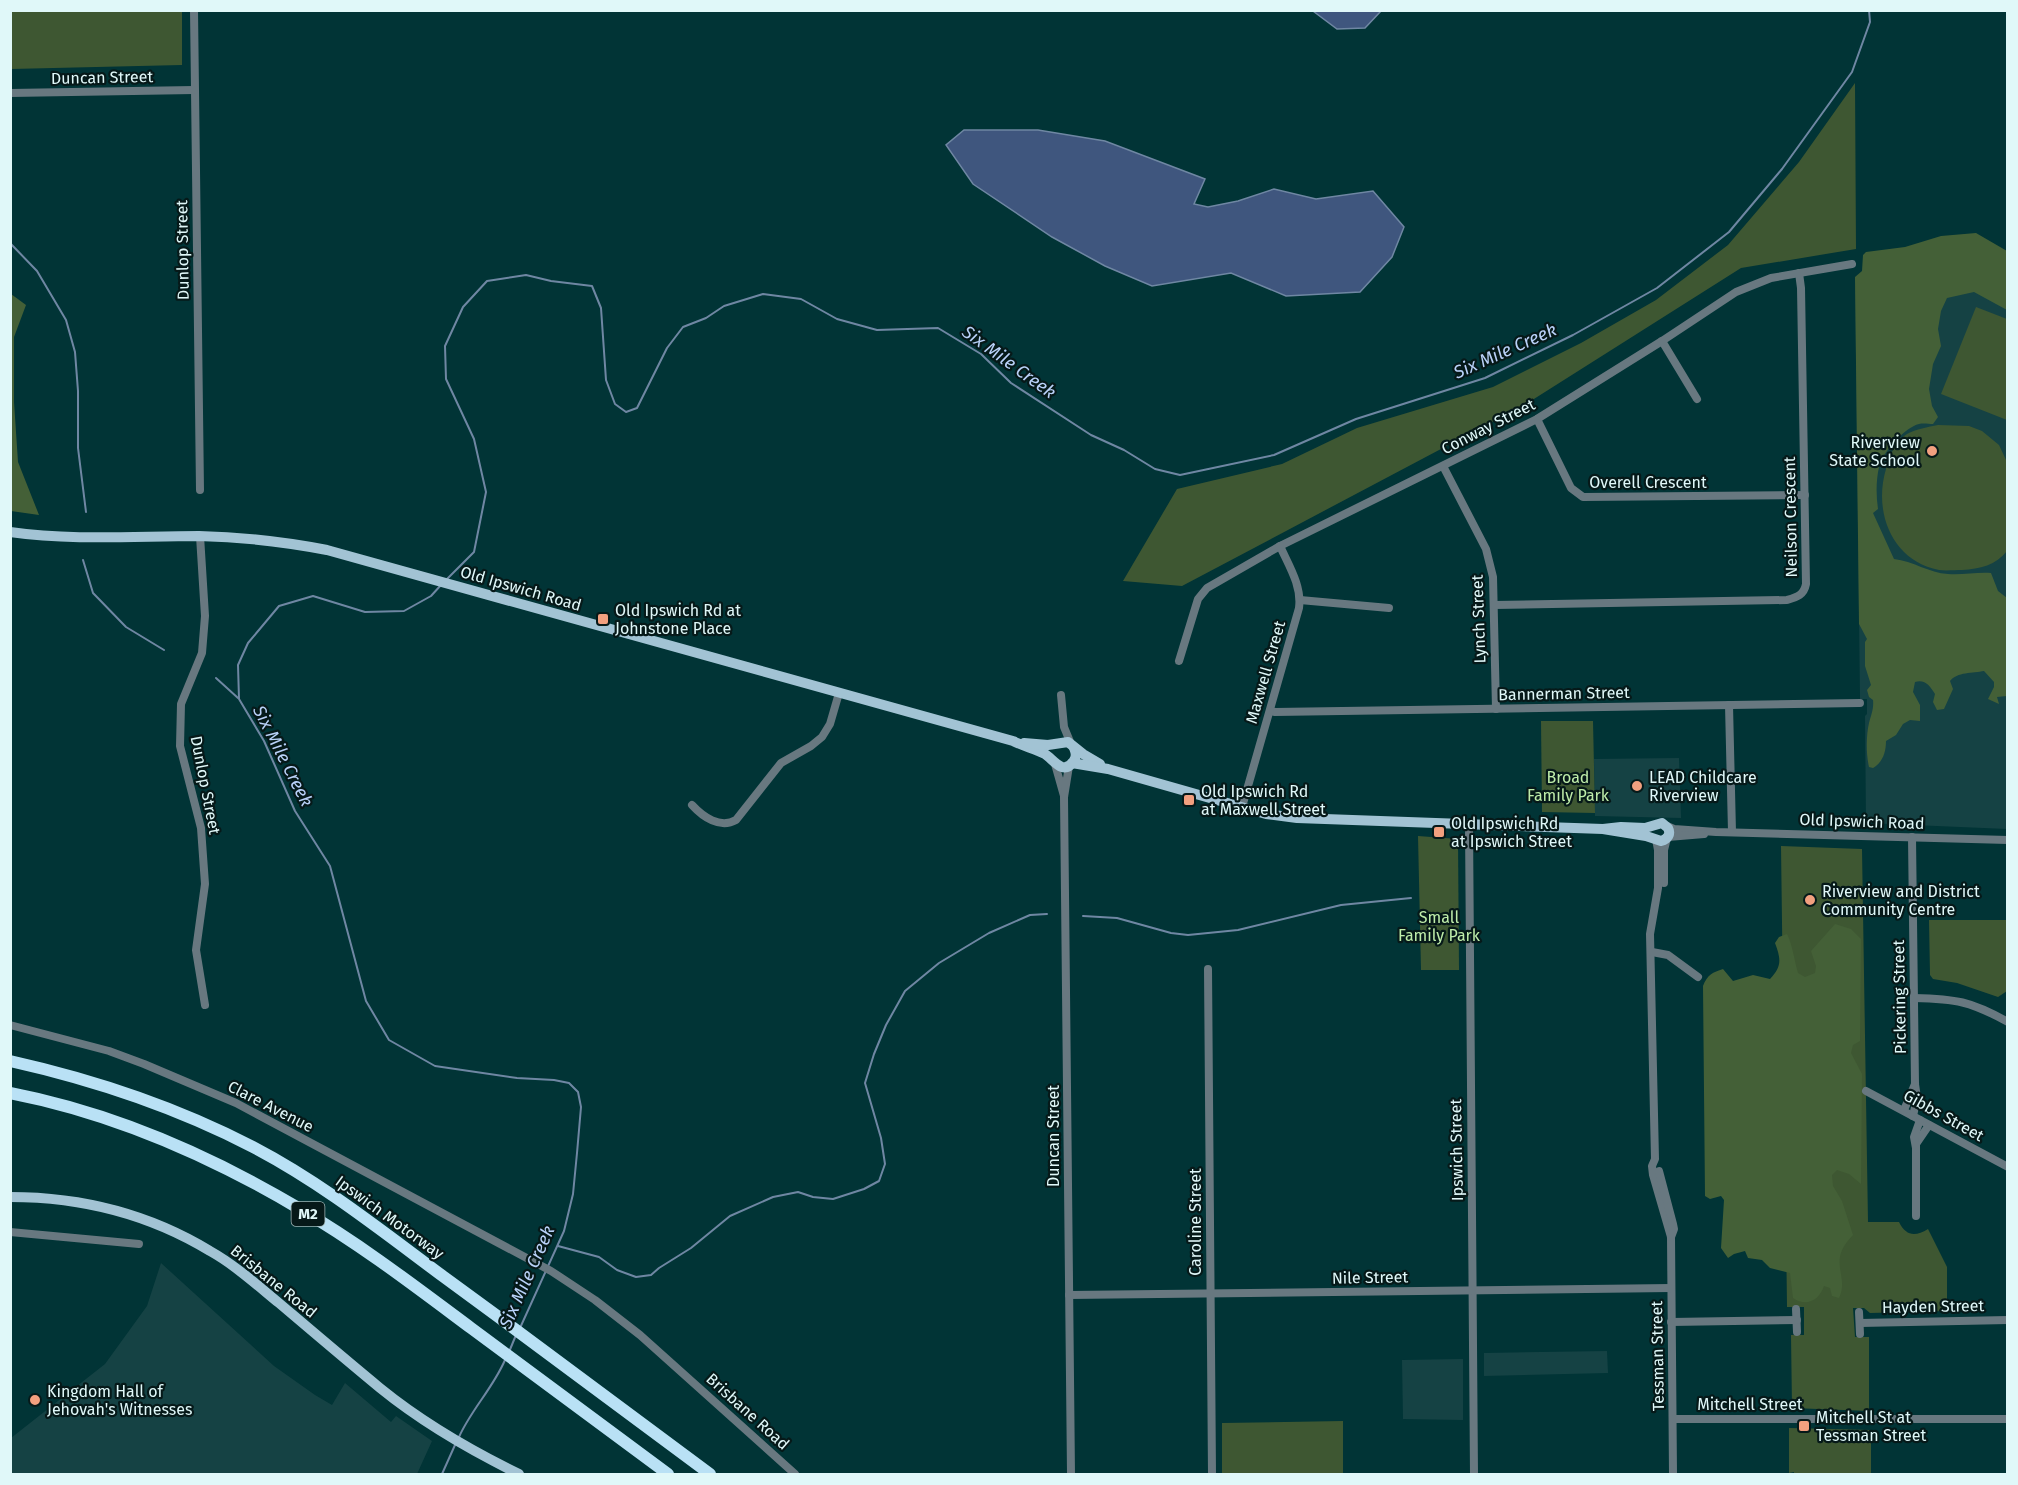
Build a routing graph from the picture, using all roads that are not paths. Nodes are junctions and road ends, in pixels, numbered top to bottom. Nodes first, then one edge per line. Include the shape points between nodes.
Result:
1 (194, 10) edge
2 (194, 90) junction
3 (10, 93) edge
4 (1852, 264) dead end
5 (1799, 273) junction
6 (1662, 341) junction
7 (1697, 399) dead end
8 (1538, 419) junction
9 (1443, 466) junction
10 (200, 490) dead end
11 (1805, 495) junction
12 (10, 532) edge
13 (200, 536) junction
14 (1280, 546) junction
15 (1300, 600) junction
16 (1494, 605) junction
17 (1389, 608) dead end
18 (1179, 661) dead end
19 (839, 693) junction
20 (1061, 695) dead end
21 (1860, 704) dead end
22 (1729, 705) junction
23 (1496, 709) junction
24 (1270, 711) junction
25 (1064, 727) junction
26 (1012, 741) junction
27 (1058, 742) junction
28 (1073, 746) junction
29 (1053, 762) junction
30 (1070, 764) junction
31 (1108, 769) junction
32 (1064, 797) junction
33 (692, 805) dead end
34 (1242, 807) junction
35 (1469, 825) junction
36 (1732, 832) junction
37 (1661, 834) junction
38 (1912, 837) junction
39 (2007, 840) edge
40 (1652, 952) junction
41 (1208, 969) dead end
42 (1698, 977) dead end
43 (1914, 998) junction
44 (206, 1005) dead end
45 (2007, 1022) edge
46 (10, 1025) edge
47 (10, 1054) edge
48 (10, 1061) edge
49 (30, 1065) junction
50 (1915, 1084) junction
51 (1866, 1091) dead end
52 (10, 1093) edge
53 (24, 1096) junction
54 (10, 1100) edge
55 (1904, 1110) junction
56 (1921, 1120) junction
57 (2007, 1167) edge
58 (10, 1197) edge
59 (1916, 1216) dead end
60 (10, 1232) edge
61 (139, 1244) dead end
62 (505, 1246) joint
63 (1671, 1288) junction
64 (1472, 1290) junction
65 (1211, 1294) junction
66 (1069, 1295) junction
67 (1796, 1309) dead end
68 (1859, 1312) dead end
69 (1797, 1320) junction
70 (2007, 1320) edge
71 (1671, 1322) junction
72 (1860, 1323) junction
73 (1797, 1332) dead end
74 (1860, 1334) dead end
75 (1673, 1419) junction
76 (2007, 1419) edge
77 (519, 1474) edge
78 (668, 1474) edge
79 (710, 1474) edge
80 (795, 1474) edge
81 (1071, 1474) edge
82 (1212, 1474) edge
83 (1474, 1474) edge
84 (1673, 1474) edge

1 - 2 street, Dunlop Street
2 - 3 street, Duncan Street
2 - 10 street, Dunlop Street
4 - 5 street, Conway Street
5 - 6 street, Conway Street via 1759,281 1736,292
5 - 11 street, Neilson Crescent
6 - 7 street
6 - 8 street, Conway Street
8 - 9 street, Conway Street
8 - 11 street, Overell Crescent via 1571,488 1583,497
9 - 14 street, Conway Street
9 - 16 street, Lynch Street via 1488,555
11 - 16 street, Neilson Crescent via 1806,584 1799,596 1787,600
12 - 13 main road, Old Ipswich Road via 69,537
13 - 19 main road, Old Ipswich Road via 310,546
13 - 44 street, Dunlop Street via 205,616 202,653 181,704 180,746 201,828 205,884 196,950
14 - 15 street via 1298,585
14 - 18 street, Conway Street via 1201,593
15 - 17 street
15 - 24 street, Maxwell Street
16 - 23 street, Lynch Street
19 - 26 main road, Old Ipswich Road
19 - 33 street via 822,737 782,763 736,820 718,823
20 - 25 street
21 - 22 street, Bannerman Street
22 - 23 street, Bannerman Street
22 - 36 street
23 - 24 street, Bannerman Street
24 - 34 street, Maxwell Street
25 - 27 street
25 - 28 street
26 - 27 main road, Old Ipswich Road via 1048,745
26 - 29 main road, Old Ipswich Road
27 - 28 main road
27 - 29 main road via 1050,752
28 - 30 main road via 1076,756
28 - 31 main road, Old Ipswich Road
29 - 30 main road via 1062,767
29 - 32 street, Duncan Street
30 - 31 main road, Old Ipswich Road
30 - 32 street, Duncan Street
31 - 34 main road, Old Ipswich Road
32 - 66 street, Duncan Street
34 - 35 main road, Old Ipswich Road via 1311,820
35 - 37 main road, Old Ipswich Road
35 - 64 street, Ipswich Street
36 - 37 street, Old Ipswich Road
36 - 38 street, Old Ipswich Road
37 - 40 street, Tessman Street via 1662,894
38 - 39 street, Old Ipswich Road
38 - 43 street, Pickering Street
40 - 42 street via 1668,955
40 - 63 street, Tessman Street via 1652,1166 1671,1237
41 - 65 street, Caroline Street
43 - 45 street via 1972,1004
43 - 50 street, Pickering Street
46 - 62 street, Clare Avenue via 109,1051 192,1083
47 - 49 highway
48 - 49 highway, Ipswich Motorway / M2
49 - 79 highway, Ipswich Motorway / M2 via 127,1092 189,1117 254,1148 327,1191
50 - 55 street, Pickering Street
50 - 56 street, Pickering Street
51 - 55 street, Gibbs Street
52 - 53 highway, M2
53 - 54 highway
53 - 78 highway, M2 via 138,1130 242,1177 301,1209 364,1250
55 - 56 street, Gibbs Street
56 - 57 street, Gibbs Street
56 - 59 street, Pickering Street via 1916,1144
58 - 77 main road, Brisbane Road via 47,1197 100,1205 149,1220 192,1240 244,1275 424,1420
60 - 61 street
62 - 80 street, Brisbane Road via 596,1300 665,1356
63 - 64 street, Nile Street
63 - 71 street, Tessman Street
64 - 65 street, Nile Street
64 - 83 street, Ipswich Street
65 - 66 street, Nile Street
65 - 82 street, Caroline Street
66 - 81 street, Duncan Street
67 - 69 street
68 - 72 street, Hayden Street
69 - 71 street
69 - 73 street
70 - 72 street, Hayden Street
71 - 75 street, Tessman Street
72 - 74 street, Hayden Street
75 - 76 street, Mitchell Street
75 - 84 street, Tessman Street

